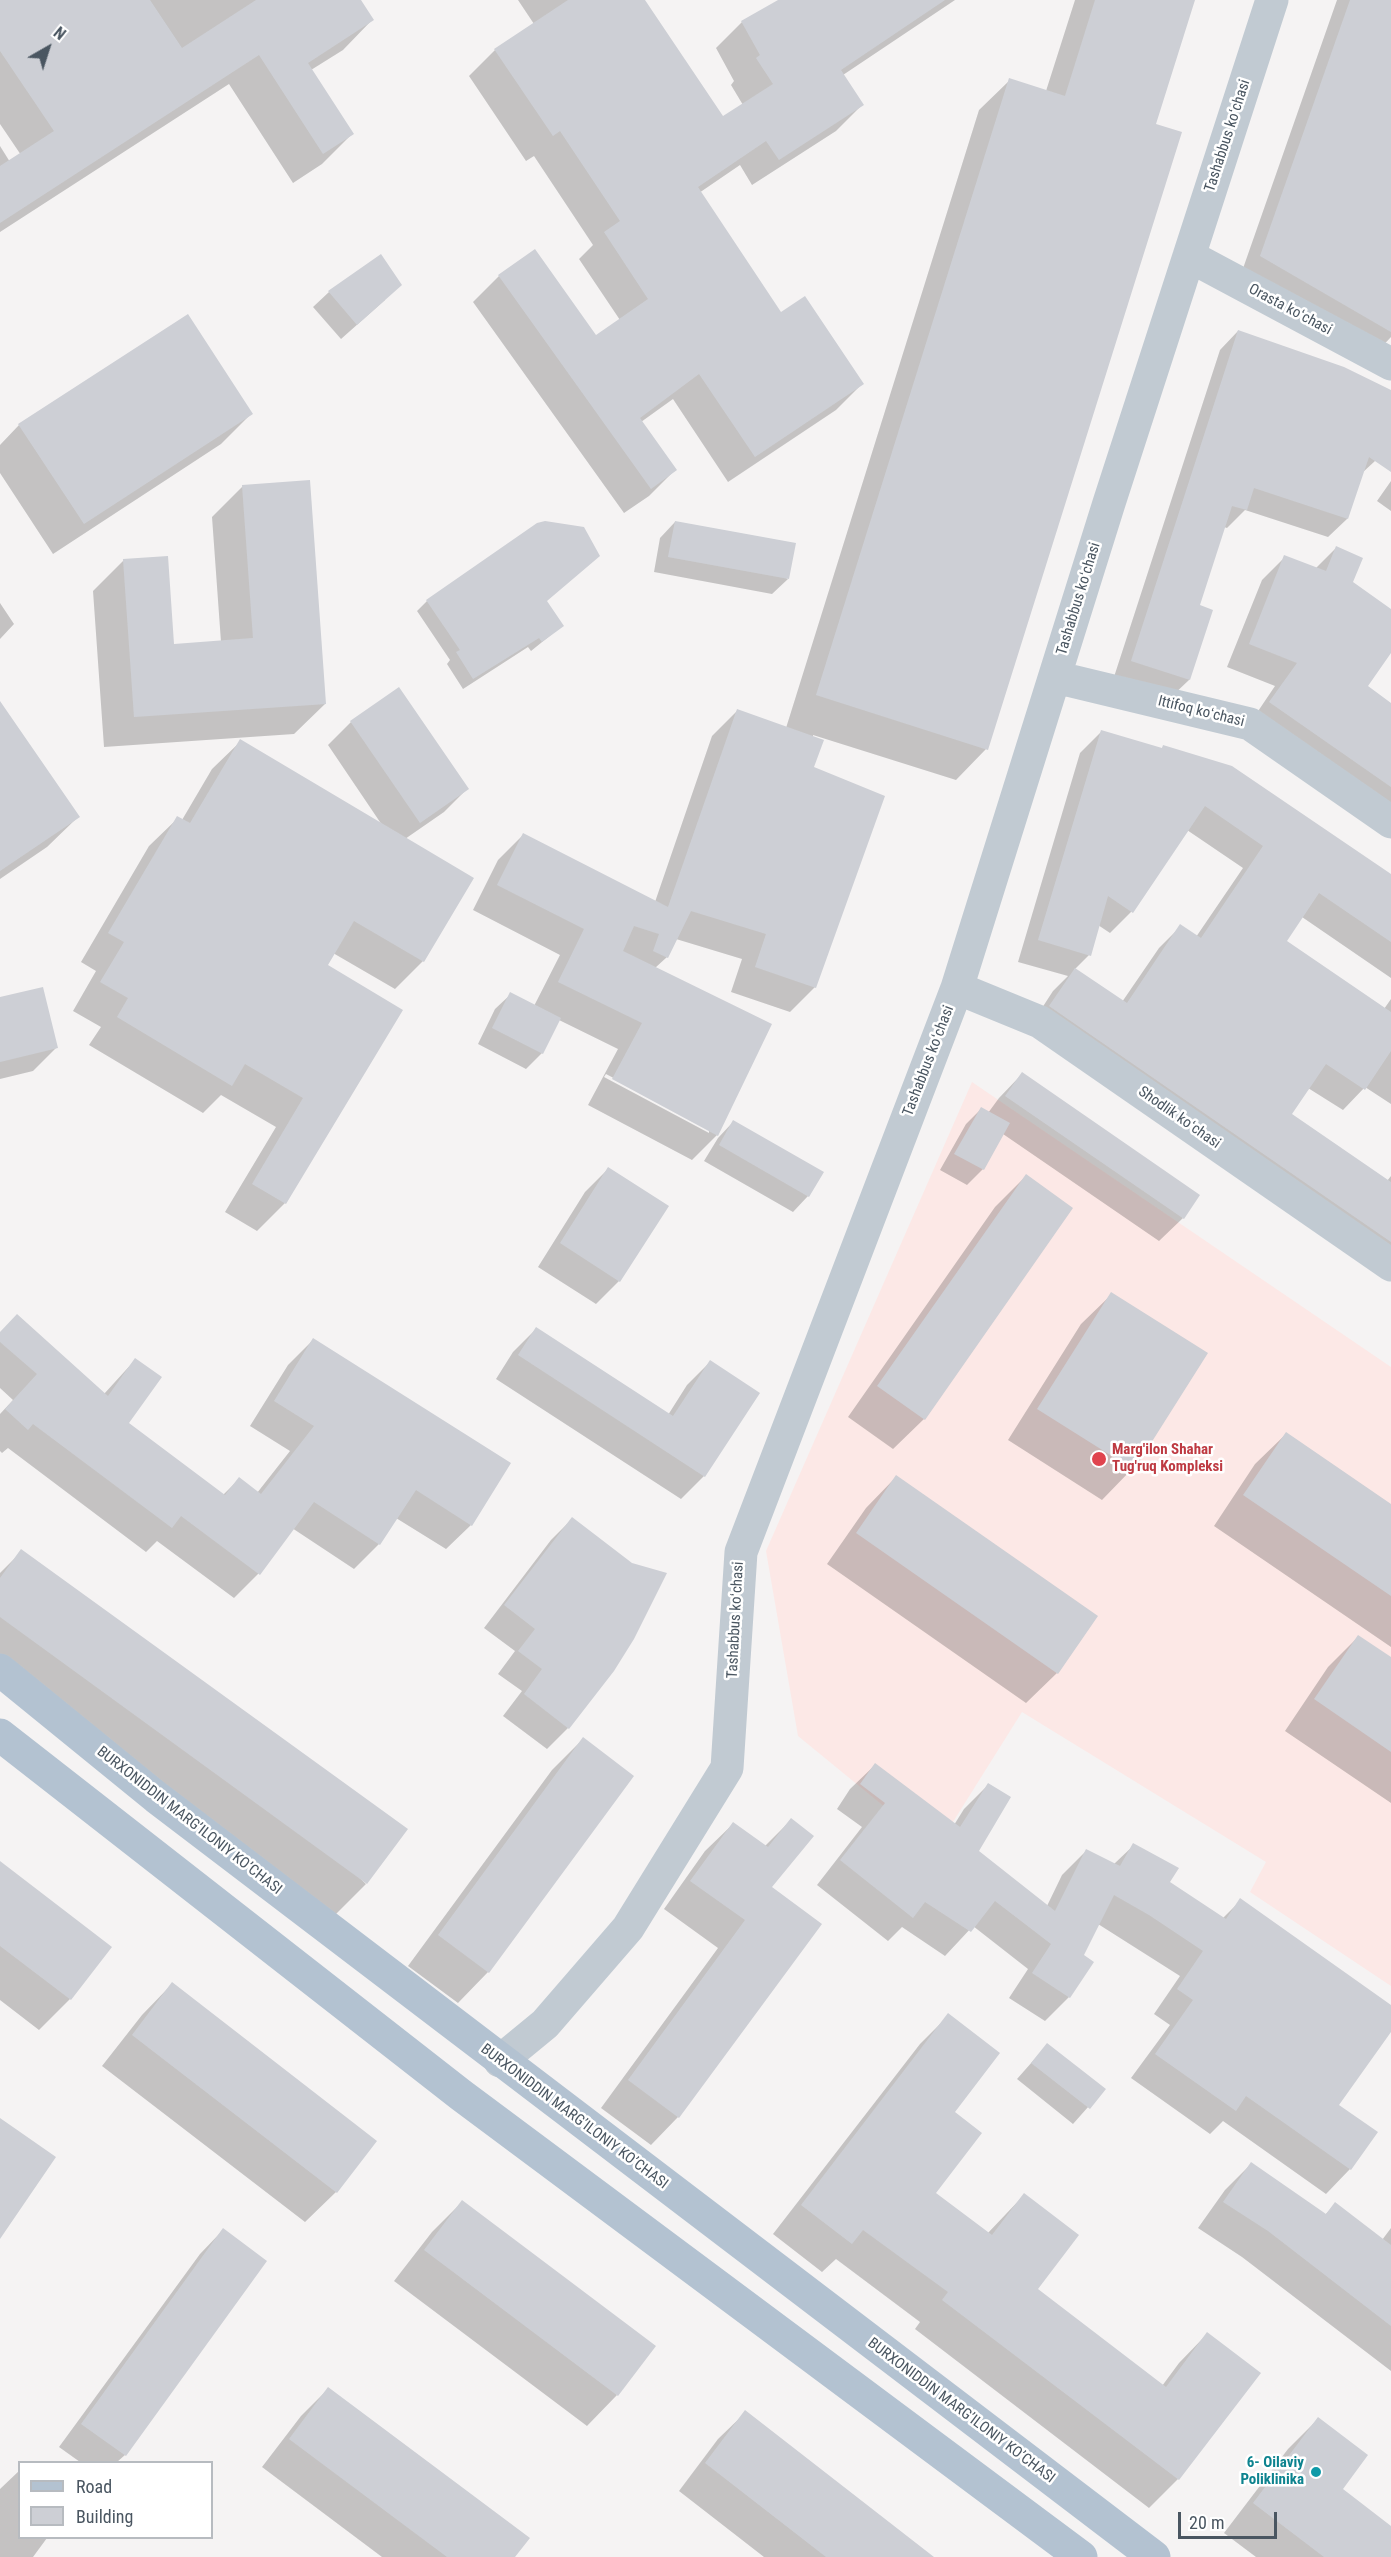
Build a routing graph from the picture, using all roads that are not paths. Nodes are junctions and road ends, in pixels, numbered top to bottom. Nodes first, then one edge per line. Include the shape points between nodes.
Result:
1 (1272, 0) edge
2 (1189, 256) junction
3 (1391, 364) edge
4 (1055, 676) junction
5 (1391, 822) edge
6 (957, 988) junction
7 (1391, 1265) edge
8 (0, 1670) edge
9 (0, 1735) edge
10 (500, 2061) junction
11 (461, 2095) junction
12 (1082, 2557) edge
13 (1154, 2557) edge

1 - 2 street, Tashabbus koʻchasi
2 - 3 street, Orasta koʻchasi
2 - 4 street, Tashabbus koʻchasi
4 - 5 street, Ittifoq koʻchasi via 1250,724
4 - 6 street, Tashabbus koʻchasi
6 - 7 street, Shodlik koʻchasi via 1040,1022
6 - 10 street, Tashabbus koʻchasi via 741,1552 728,1768 628,1928 546,2024
8 - 10 main road, BURXONIDDIN MARG’ILONIY KO’CHASI via 156,1797
9 - 11 main road
10 - 11 main road
10 - 13 main road, BURXONIDDIN MARG’ILONIY KO’CHASI
11 - 12 main road

